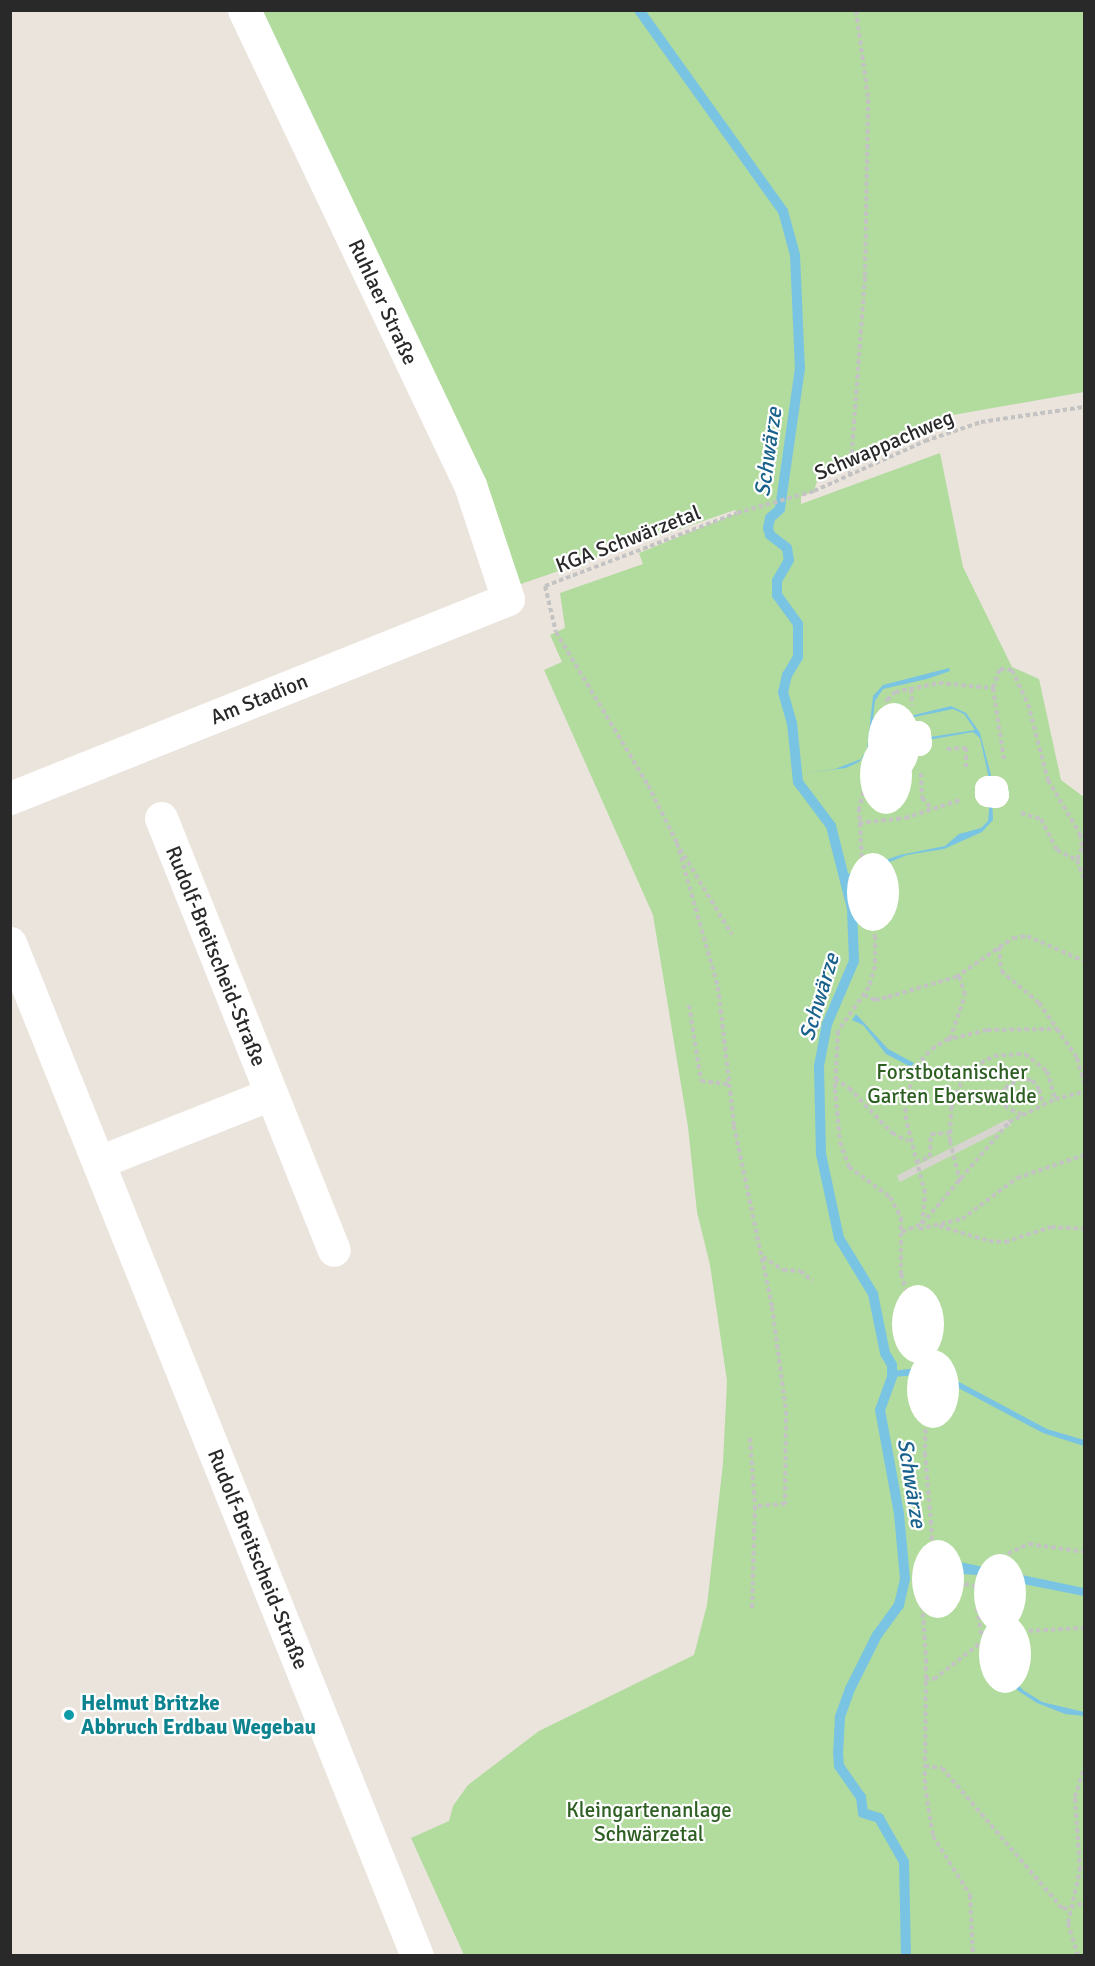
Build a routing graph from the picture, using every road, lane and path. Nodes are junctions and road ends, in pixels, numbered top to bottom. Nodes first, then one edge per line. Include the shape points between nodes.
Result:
1 (244, 10) edge
2 (856, 10) edge
3 (1084, 407) edge
4 (850, 476) junction
5 (759, 506) joint
6 (545, 586) junction
7 (508, 599) junction
8 (883, 719) dead end
9 (942, 750) dead end
10 (876, 752) dead end
11 (920, 770) dead end
12 (966, 776) dead end
13 (966, 793) dead end
14 (10, 798) edge
15 (930, 807) junction
16 (161, 818) dead end
17 (859, 823) junction
18 (677, 843) junction
19 (1077, 860) dead end
20 (732, 935) dead end
21 (10, 943) edge
22 (999, 947) junction
23 (1084, 961) edge
24 (959, 975) junction
25 (864, 995) junction
26 (689, 1005) dead end
27 (1058, 1029) junction
28 (950, 1040) junction
29 (835, 1079) junction
30 (1084, 1083) edge
31 (729, 1084) junction
32 (1084, 1092) edge
33 (272, 1094) junction
34 (1055, 1099) junction
35 (1043, 1105) junction
36 (1023, 1115) junction
37 (950, 1133) junction
38 (908, 1141) dead end
39 (1084, 1155) edge
40 (99, 1162) junction
41 (916, 1162) junction
42 (960, 1182) junction
43 (922, 1224) junction
44 (939, 1225) junction
45 (1084, 1229) edge
46 (916, 1230) junction
47 (902, 1232) junction
48 (334, 1250) dead end
49 (763, 1257) junction
50 (813, 1281) dead end
51 (750, 1438) dead end
52 (755, 1506) junction
53 (1084, 1552) edge
54 (929, 1564) junction
55 (989, 1578) junction
56 (752, 1609) dead end
57 (1084, 1628) edge
58 (993, 1637) junction
59 (925, 1679) junction
60 (925, 1767) junction
61 (1084, 1768) edge
62 (1084, 1903) edge
63 (1069, 1910) junction
64 (417, 1956) edge
65 (973, 1956) edge
66 (1078, 1956) edge

1 - 7 street, Ruhlaer Straße via 470,485
2 - 4 path via 868,109 865,276
3 - 4 path, Schwappachweg via 981,422 925,441
4 - 5 path, Schwappachweg via 801,496
5 - 6 path, KGA Schwärzetal
6 - 7 path, KGA Schwärzetal
6 - 18 path via 556,632 648,785
7 - 14 street, Am Stadion
8 - 19 path via 887,700 899,691 939,683 993,688 999,669 1012,670 1028,704 1048,780 1080,834 1082,848
9 - 12 path via 966,748
10 - 17 path via 862,795
11 - 15 path via 922,798
13 - 15 path via 958,801
15 - 17 path via 905,818
16 - 33 street, Rudolf-Breitscheid-Straße
17 - 25 path via 876,944 875,966
18 - 20 path
18 - 31 path via 718,987
21 - 40 street, Rudolf-Breitscheid-Straße
22 - 23 path via 1013,938 1028,936
22 - 24 path
22 - 27 path via 1001,971 1039,1003
24 - 25 path via 888,997 875,999
24 - 28 path via 965,995
25 - 29 path via 838,1031
26 - 31 path via 700,1081
27 - 28 path via 987,1030
27 - 30 path via 1077,1058
28 - 41 path via 932,1049 916,1066 909,1082 906,1120
29 - 38 path via 849,1088 892,1133
29 - 47 path via 844,1157 849,1167 890,1197 901,1218
31 - 49 path via 742,1170
32 - 34 path
33 - 40 street, Rudolf-Breitscheid-Straße
33 - 48 street, Rudolf-Breitscheid-Straße
34 - 35 path
34 - 37 path via 1047,1071 1037,1061 1025,1054 994,1056 982,1060 963,1080 951,1108
35 - 36 path
35 - 36 path via 1032,1080 1019,1079 1008,1084 1003,1094 1004,1105
36 - 42 path via 997,1134
37 - 41 path via 931,1134 930,1157
37 - 42 path
39 - 44 path via 1017,1178 972,1214
40 - 64 street, Rudolf-Breitscheid-Straße
41 - 43 path via 925,1193
42 - 43 path
43 - 46 path
44 - 45 path via 989,1241 1005,1242 1051,1227
44 - 46 path
46 - 47 path
47 - 54 path via 901,1274 926,1370
49 - 50 path
49 - 52 path via 786,1411 785,1504
51 - 52 path
52 - 56 path
53 - 55 path via 1029,1545 1001,1557
54 - 55 path
54 - 59 path via 922,1598
55 - 58 path via 977,1608
57 - 58 path
58 - 59 path via 944,1672
59 - 60 path
60 - 63 path via 942,1768 1039,1886
60 - 65 path via 933,1836 970,1895
61 - 63 path via 1076,1797 1080,1870
62 - 63 path
63 - 66 path via 1068,1923

